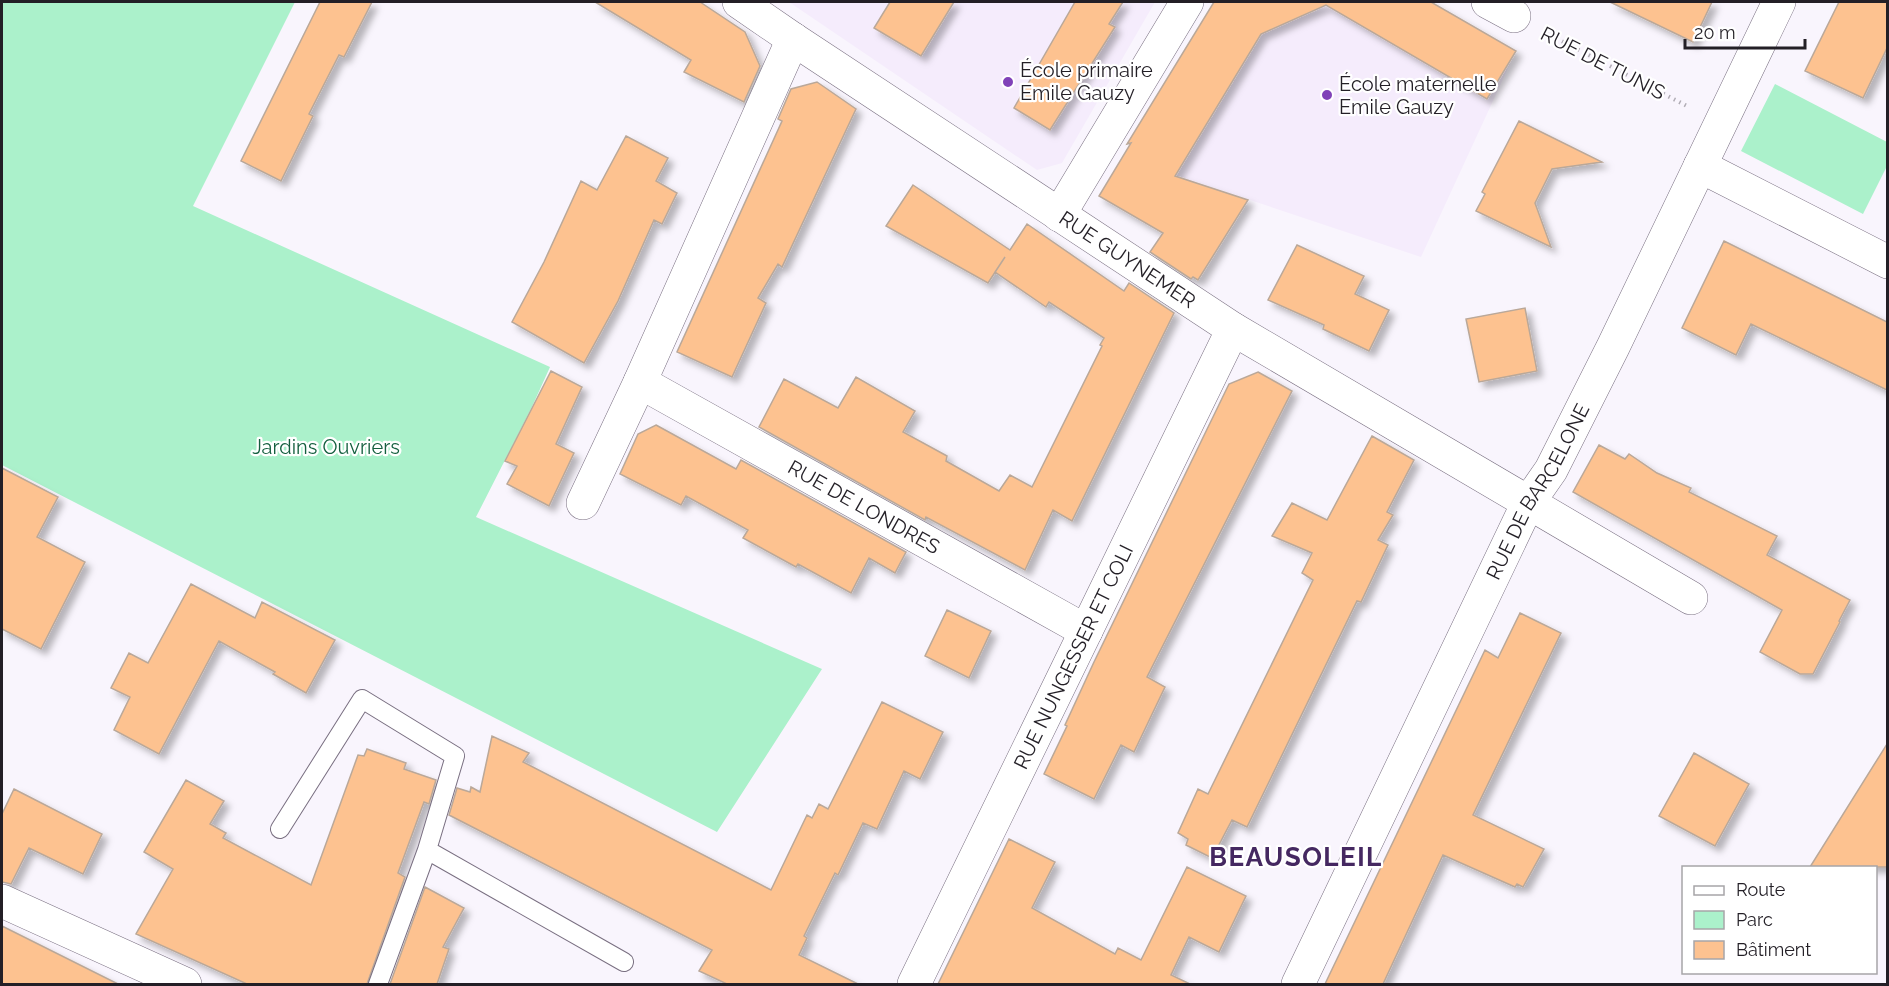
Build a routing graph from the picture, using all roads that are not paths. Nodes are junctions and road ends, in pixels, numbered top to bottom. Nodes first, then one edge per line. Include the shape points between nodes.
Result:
1 (739, 2) edge
2 (1187, 2) edge
3 (1779, 2) edge
4 (793, 39) junction
5 (1700, 166) junction
6 (1059, 215) junction
7 (1887, 262) edge
8 (1233, 329) junction
9 (640, 382) junction
10 (584, 502) dead end
11 (1528, 503) junction
12 (1691, 598) dead end
13 (1086, 631) junction
14 (280, 829) dead end
15 (427, 850) junction
16 (2, 901) edge
17 (624, 962) dead end
18 (185, 984) edge
19 (378, 984) edge
20 (914, 984) edge
21 (1298, 984) edge

1 - 4 street, RUE GUYNEMER
2 - 6 street
3 - 5 street, RUE DE BARCELONE
4 - 6 street, RUE GUYNEMER
4 - 9 street
5 - 7 street
5 - 11 street, RUE DE BARCELONE via 1551,470
6 - 8 street, RUE GUYNEMER
8 - 11 street, RUE GUYNEMER
8 - 13 street, RUE NUNGESSER ET COLI
9 - 10 street
9 - 13 street, RUE DE LONDRES
11 - 12 street, RUE GUYNEMER
11 - 21 street, RUE DE BARCELONE
13 - 20 street, RUE NUNGESSER ET COLI
14 - 15 lane via 362,699 454,756
15 - 17 lane
15 - 19 lane
16 - 18 street

